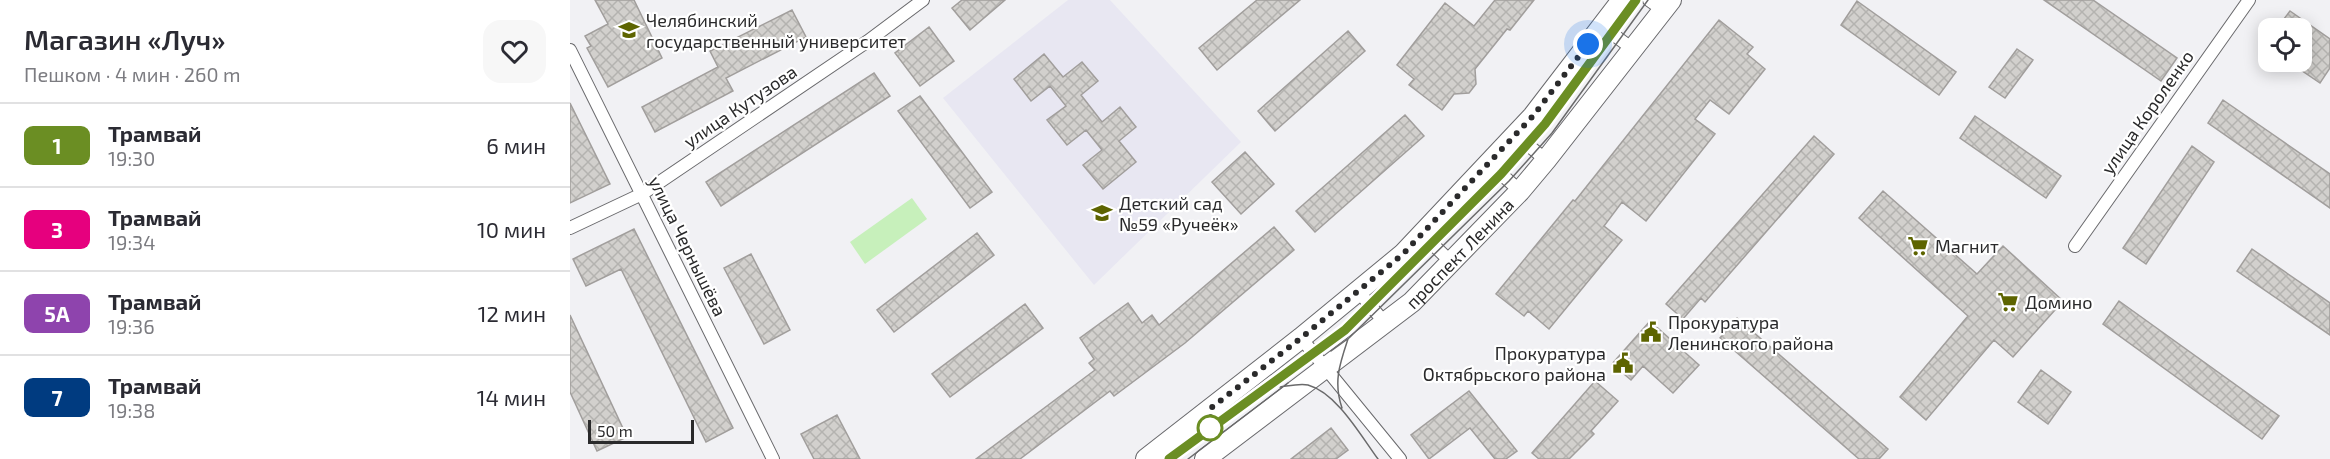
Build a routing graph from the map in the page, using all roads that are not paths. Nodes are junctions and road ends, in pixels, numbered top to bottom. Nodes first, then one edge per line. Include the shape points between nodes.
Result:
1 (923, 0) edge
2 (1622, 0) edge
3 (2249, 0) edge
4 (1661, 3) edge
5 (1602, 26) junction
6 (570, 50) edge
7 (1634, 50) junction
8 (1516, 135) junction
9 (1546, 160) junction
10 (1489, 163) junction
11 (1520, 191) junction
12 (642, 194) junction
13 (570, 228) edge
14 (1422, 234) junction
15 (2075, 246) dead end
16 (1451, 262) junction
17 (1358, 291) junction
18 (1385, 323) junction
19 (1301, 338) junction
20 (1327, 368) junction
21 (773, 459) edge
22 (1146, 459) edge
23 (1205, 459) edge
24 (1400, 459) edge

1 - 12 street, улица Кутузова
2 - 5 main road
3 - 15 street, улица Короленко
4 - 7 main road, проспект Ленина
5 - 7 street
5 - 8 main road
6 - 12 street, улица Чернышёва
7 - 9 main road, проспект Ленина
8 - 9 street
8 - 10 main road
9 - 11 main road, проспект Ленина
10 - 11 street
10 - 14 main road
11 - 16 main road, проспект Ленина
12 - 13 street, улица Кутузова
12 - 21 street, улица Чернышёва
14 - 16 street
14 - 17 main road
16 - 18 main road, проспект Ленина
17 - 18 street
17 - 19 main road
18 - 20 main road, проспект Ленина
19 - 20 street
19 - 22 main road
20 - 23 main road, проспект Ленина
20 - 24 street

